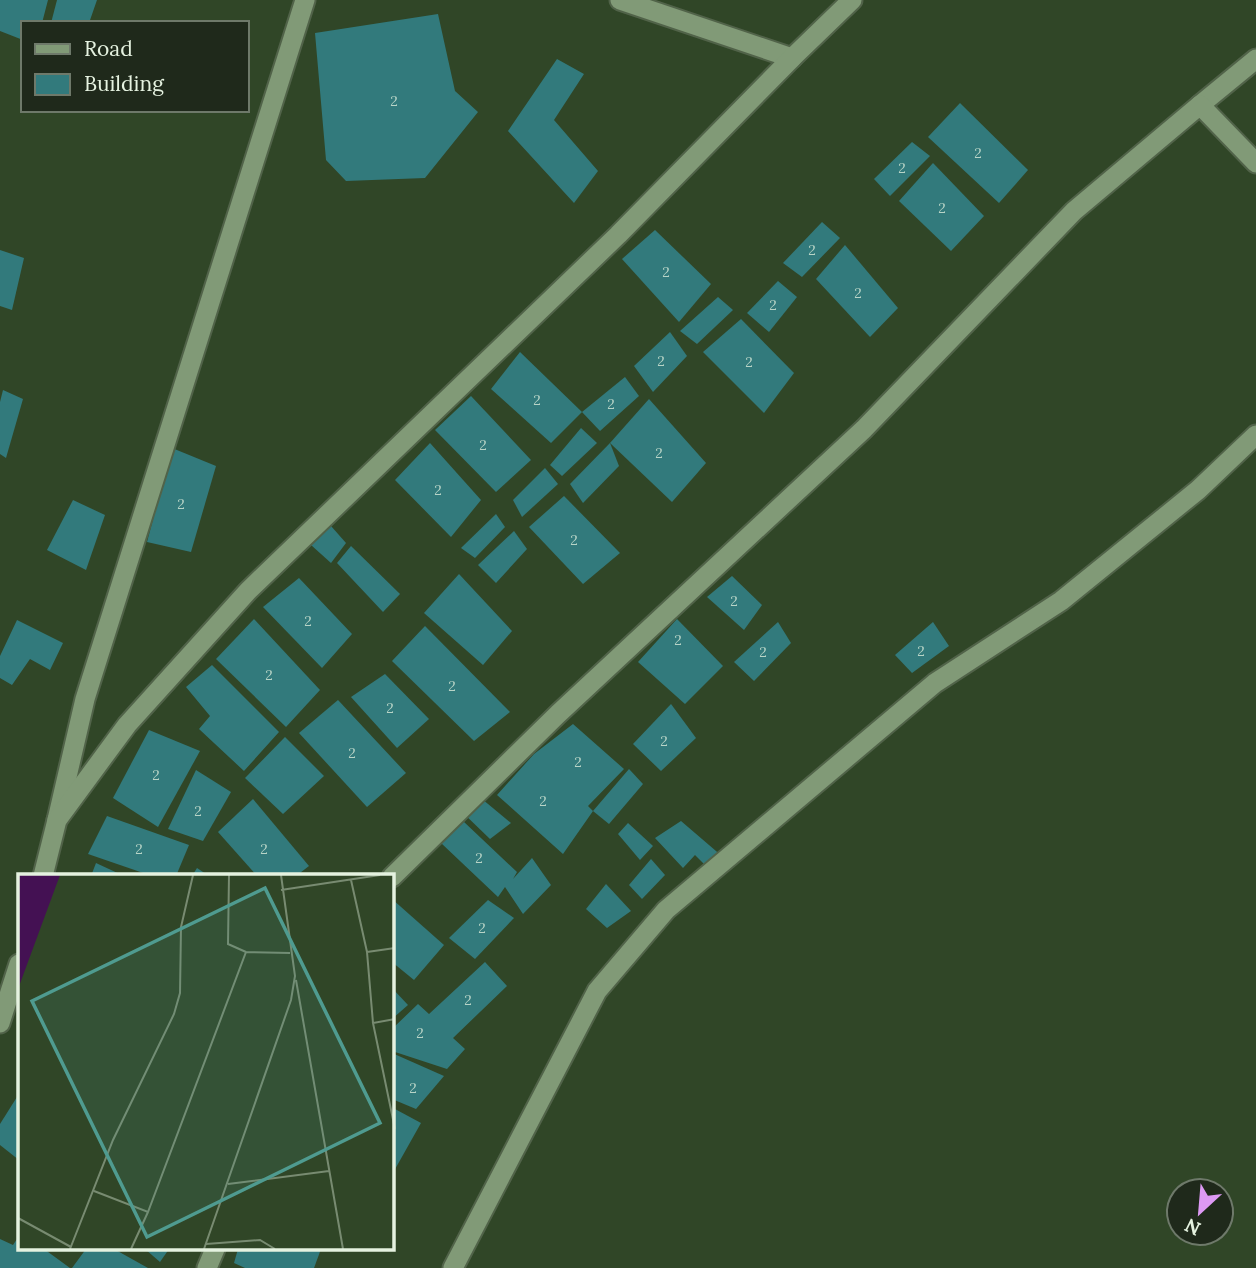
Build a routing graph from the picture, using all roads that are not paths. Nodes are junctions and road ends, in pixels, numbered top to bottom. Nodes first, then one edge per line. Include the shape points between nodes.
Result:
1 (305, 0) edge
2 (620, 0) edge
3 (852, 0) edge
4 (792, 58) junction
5 (1256, 59) edge
6 (1200, 105) junction
7 (1256, 163) edge
8 (1256, 435) edge
9 (57, 820) junction
10 (44, 874) edge
11 (394, 875) edge
12 (18, 967) edge
13 (0, 1023) edge
14 (215, 1250) edge
15 (207, 1268) edge
16 (453, 1268) edge

1 - 9 street via 85,699
2 - 4 street
3 - 4 street
4 - 9 street via 618,234 248,591 127,725
5 - 6 street
6 - 7 street
6 - 11 street via 1074,211 864,429 558,714
8 - 16 street via 1198,490 1061,601 936,683 666,910 597,991
9 - 10 street
12 - 13 street
14 - 15 street

